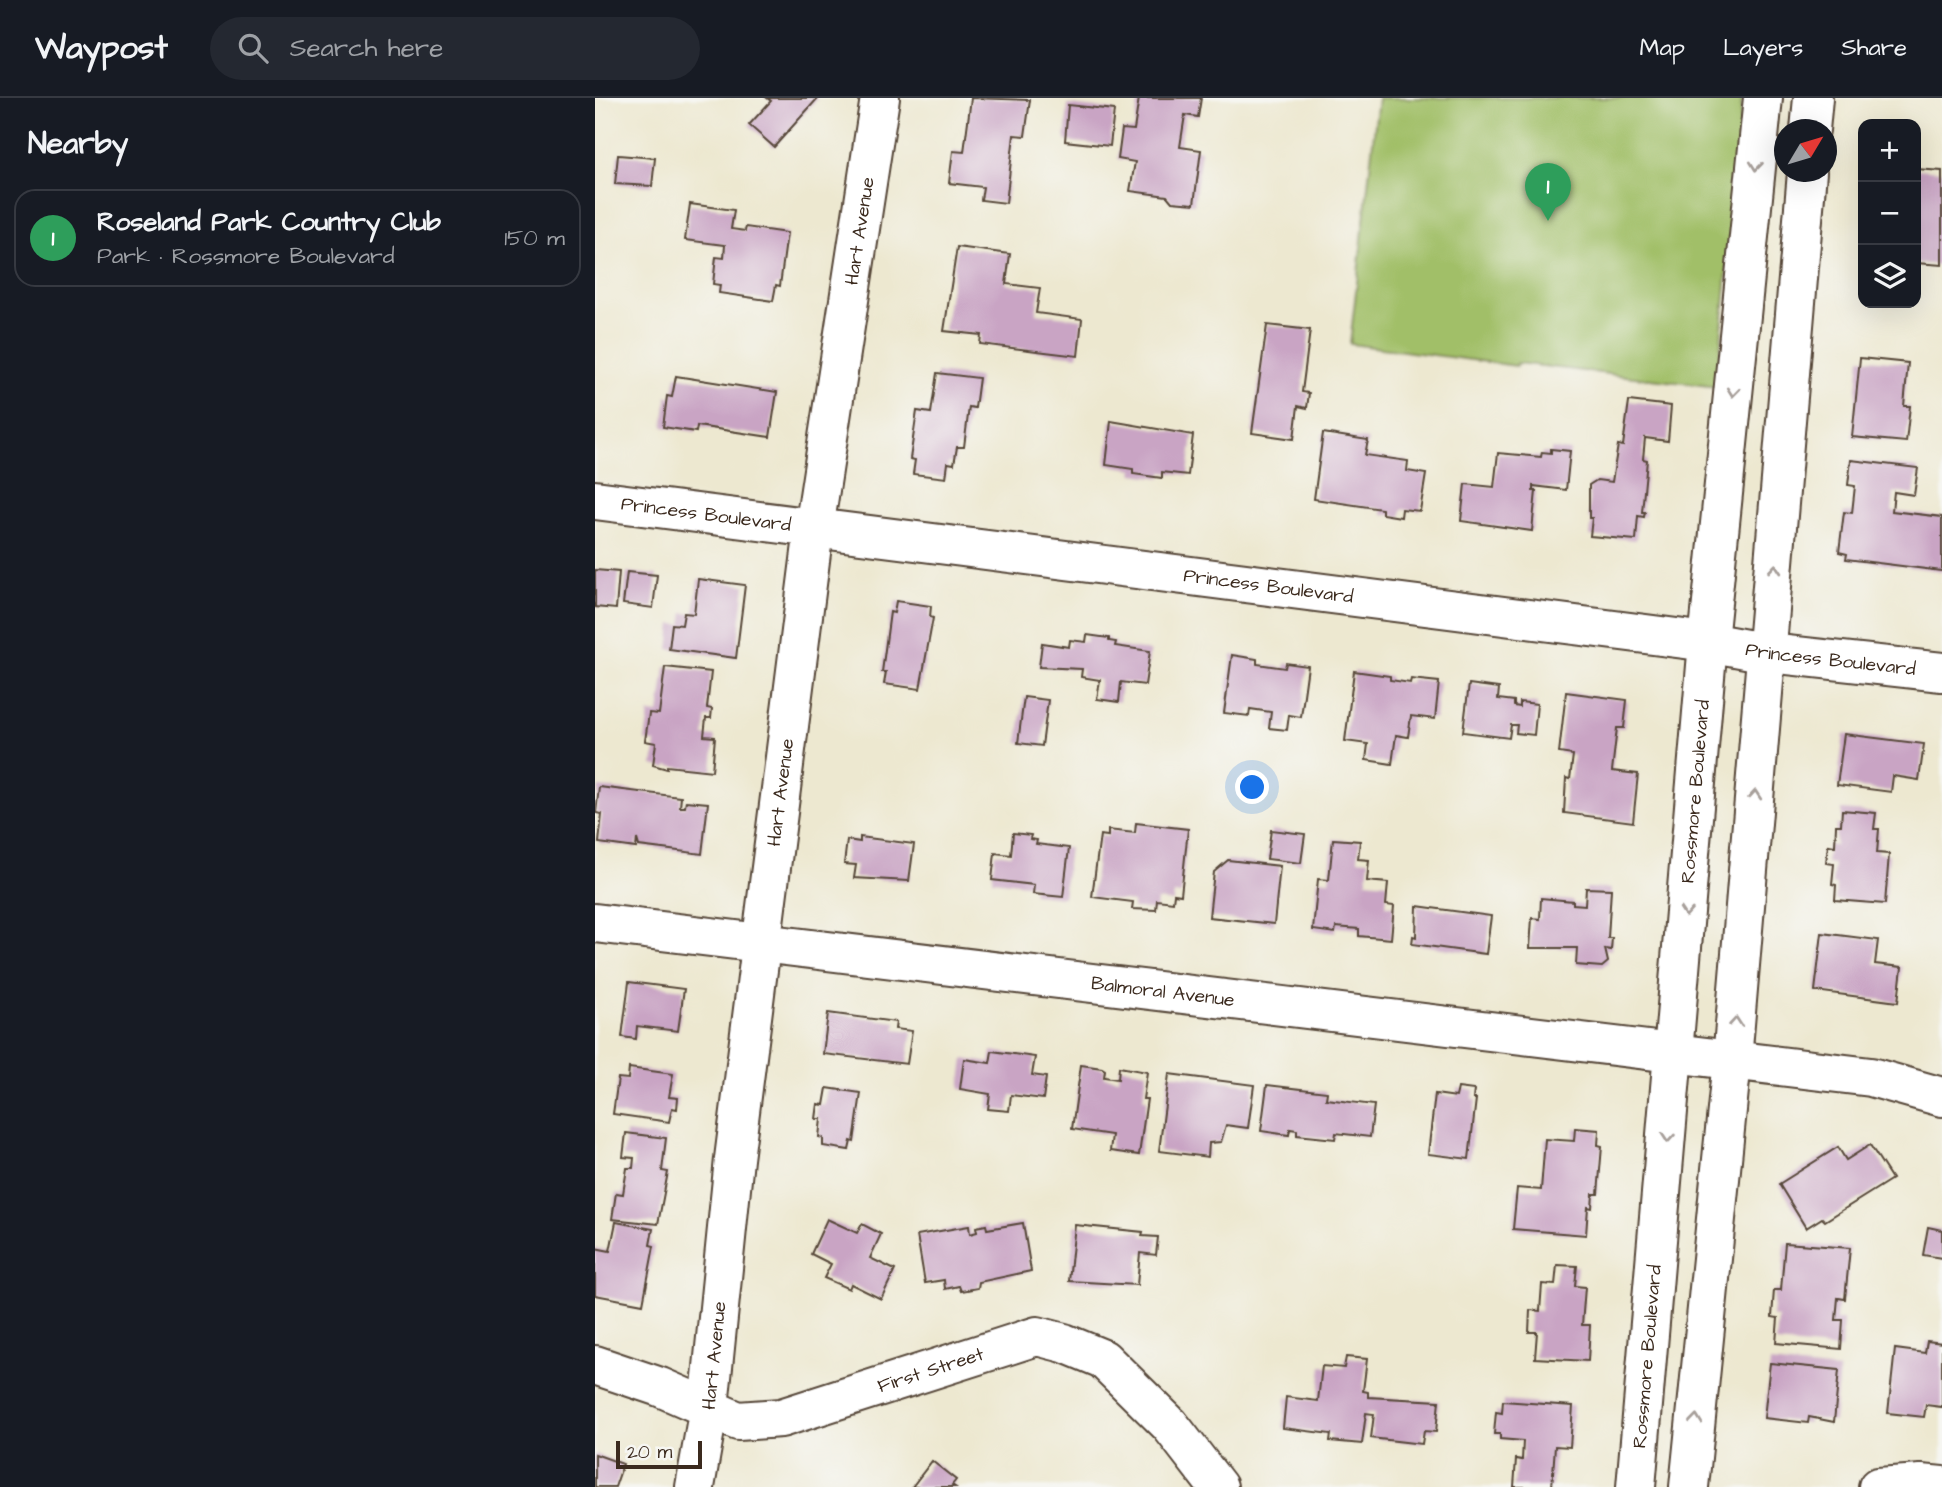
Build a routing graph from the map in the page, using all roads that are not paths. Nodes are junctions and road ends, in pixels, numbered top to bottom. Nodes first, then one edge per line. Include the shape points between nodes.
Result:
1 (880, 98) edge
2 (1763, 98) edge
3 (1813, 98) edge
4 (1811, 119) edge
5 (1806, 182) edge
6 (1743, 293) junction
7 (1796, 300) junction
8 (595, 500) edge
9 (814, 529) junction
10 (1707, 642) junction
11 (1768, 653) junction
12 (1942, 671) edge
13 (595, 923) edge
14 (763, 944) junction
15 (1675, 1054) junction
16 (1732, 1060) junction
17 (1942, 1097) edge
18 (595, 1365) edge
19 (709, 1407) junction
20 (1942, 1486) edge
21 (695, 1487) edge
22 (1218, 1487) edge
23 (1636, 1487) edge
24 (1689, 1487) edge
25 (1878, 1487) edge

1 - 9 street, Hart Avenue
2 -> 6 street, Rossmore Boulevard
3 - 4 street
5 - 7 street
6 - 7 street
6 -> 10 street, Rossmore Boulevard
11 -> 7 street
8 - 9 street, Princess Boulevard
9 - 10 street, Princess Boulevard
9 - 14 street, Hart Avenue
10 - 11 street, Princess Boulevard
10 -> 15 street, Rossmore Boulevard
11 - 12 street, Princess Boulevard
16 -> 11 street
13 - 14 street, Balmoral Avenue
14 - 15 street, Balmoral Avenue
14 - 19 street, Hart Avenue via 734,1159
15 - 16 street, Balmoral Avenue
15 -> 23 street, Rossmore Boulevard
16 - 17 street, Balmoral Avenue via 1871,1077
24 -> 16 street
18 - 19 street, First Street
19 - 21 street, Hart Avenue
19 - 22 street, First Street via 738,1420 781,1418 1037,1336 1103,1359 1170,1425
20 - 25 street

